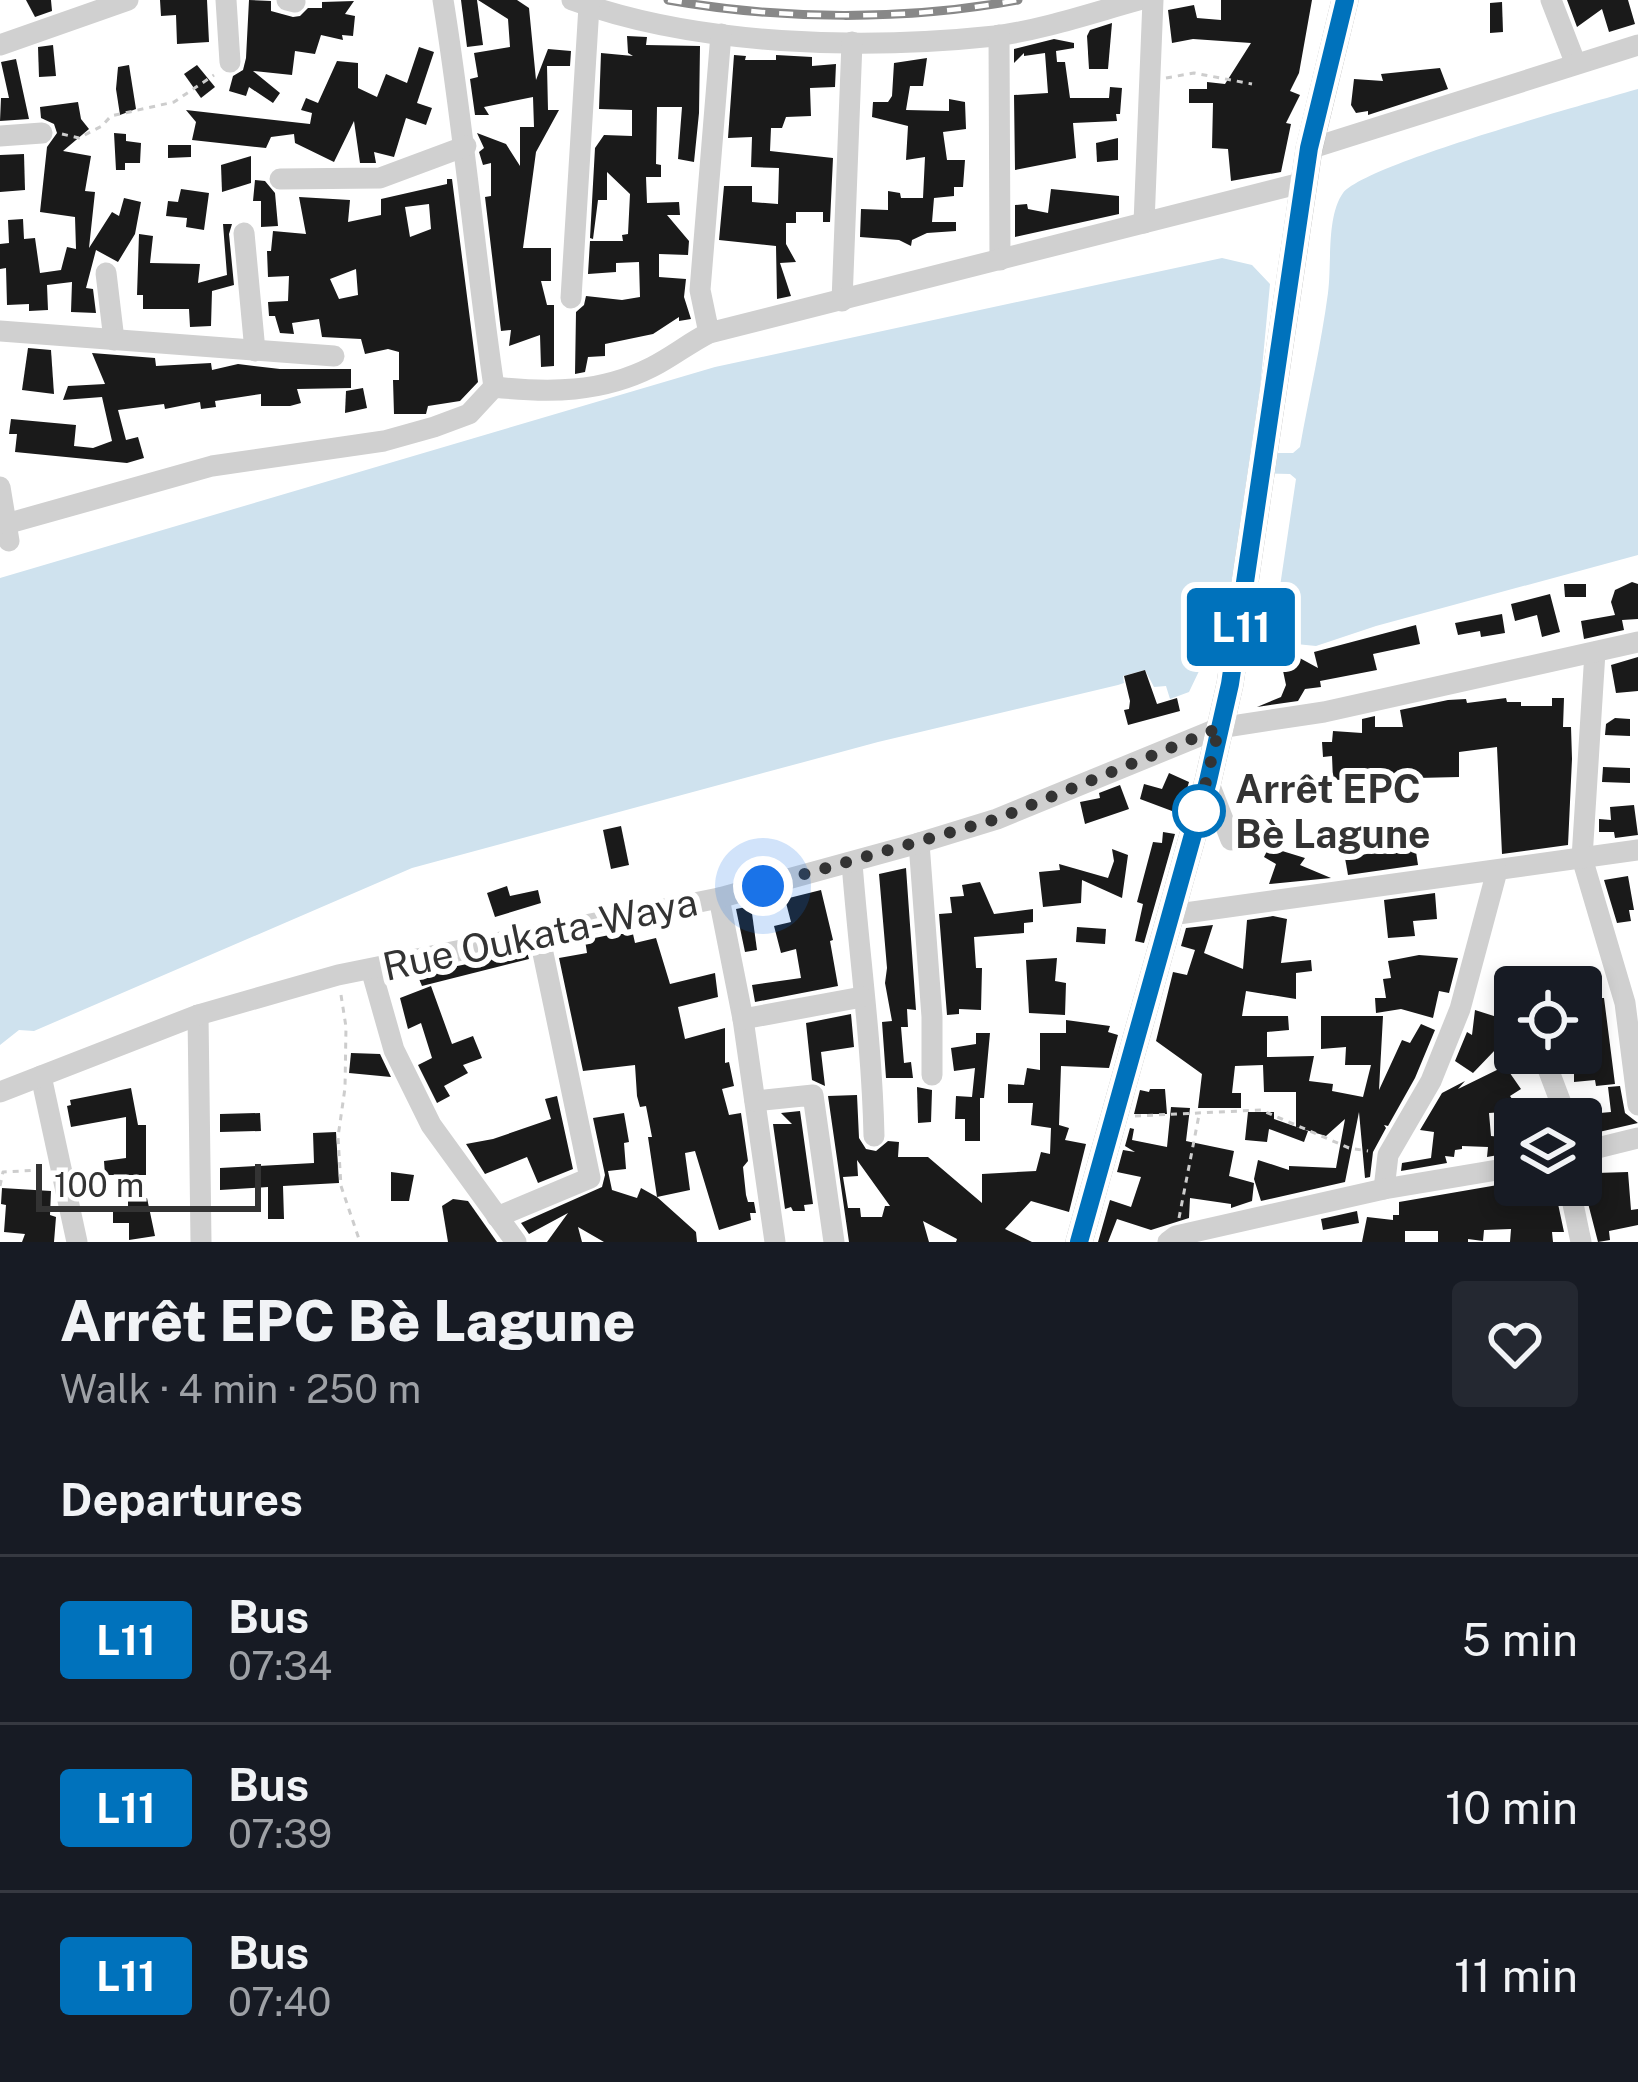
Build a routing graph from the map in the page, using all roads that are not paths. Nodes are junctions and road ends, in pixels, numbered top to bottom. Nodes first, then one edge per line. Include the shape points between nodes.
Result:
1 (128, 0) edge
2 (226, 0) edge
3 (443, 0) edge
4 (1138, 0) edge
5 (1153, 0) edge
6 (1345, 0) edge
7 (1551, 0) edge
8 (581, 3) edge
9 (721, 34) junction
10 (999, 35) junction
11 (852, 41) junction
12 (0, 45) edge
13 (1638, 45) edge
14 (230, 62) road end
15 (1575, 62) junction
16 (42, 133) road end
17 (0, 136) edge
18 (466, 146) junction
19 (1309, 148) junction
20 (280, 178) dead end
21 (1305, 182) junction
22 (1144, 224) junction
23 (244, 233) dead end
24 (1000, 260) junction
25 (106, 273) dead end
26 (571, 298) dead end
27 (842, 301) junction
28 (0, 331) edge
29 (709, 333) junction
30 (114, 340) junction
31 (256, 350) junction
32 (334, 356) dead end
33 (494, 387) junction
34 (0, 490) edge
35 (1638, 643) edge
36 (1594, 652) junction
37 (1219, 728) junction
38 (1208, 781) junction
39 (1231, 840) dead end
40 (919, 843) junction
41 (1638, 850) edge
42 (1582, 858) junction
43 (853, 863) junction
44 (1497, 871) junction
45 (718, 898) junction
46 (1171, 915) junction
47 (539, 934) junction
48 (371, 969) junction
49 (862, 997) junction
50 (198, 1015) junction
51 (743, 1019) junction
52 (41, 1076) junction
53 (932, 1076) dead end
54 (0, 1092) edge
55 (755, 1101) junction
56 (1638, 1105) edge
57 (874, 1136) dead end
58 (1638, 1138) edge
59 (1602, 1147) edge
60 (1494, 1171) edge
61 (1384, 1189) junction
62 (1574, 1206) edge
63 (496, 1217) junction
64 (1172, 1239) edge
65 (77, 1242) edge
66 (201, 1242) edge
67 (516, 1242) edge
68 (775, 1242) edge
69 (834, 1242) edge
70 (1079, 1242) edge
71 (1581, 1242) edge

1 - 12 street
2 - 14 street
3 - 18 street
4 - 10 street
5 - 22 street
6 - 19 main road
7 - 15 street
8 - 9 street
8 - 26 street
9 - 11 street
9 - 29 street via 700,290
10 - 11 street
10 - 24 street
11 - 27 street
13 - 15 street
15 - 19 street
16 - 17 street
18 - 20 street via 380,178
18 - 33 street
19 - 21 main road
21 - 22 street
21 - 37 main road via 1240,636
22 - 24 street
23 - 31 street
24 - 27 street
25 - 30 street
27 - 29 street
28 - 30 street
29 - 33 street via 609,383 550,393
30 - 31 street
31 - 32 street
33 - 34 street via 469,414 434,428 212,466 8,532
35 - 36 street, Rue Oukata-Waya
36 - 37 street, Rue Oukata-Waya
36 - 42 street
37 - 38 main road
37 - 40 street, Rue Oukata-Waya
38 - 39 street
38 - 46 main road
40 - 43 street, Rue Oukata-Waya
40 - 53 street
41 - 42 street
42 - 44 street
42 - 56 street via 1625,1003
43 - 45 street, Rue Oukata-Waya
43 - 49 street
44 - 46 street
44 - 61 street via 1460,1009 1388,1155
45 - 47 street, Rue Oukata-Waya
45 - 51 street
46 - 70 main road
47 - 48 street, Rue Oukata-Waya
47 - 63 street via 590,1178
48 - 50 street, Rue Oukata-Waya
48 - 63 street via 394,1050 431,1125
49 - 51 street
49 - 57 street
50 - 52 street, Rue Oukata-Waya
50 - 66 street
51 - 55 street
52 - 54 street, Rue Oukata-Waya
52 - 65 street
55 - 68 street
55 - 69 street via 813,1095
58 - 59 street
60 - 61 street
61 - 64 street
62 - 71 street
63 - 67 street

